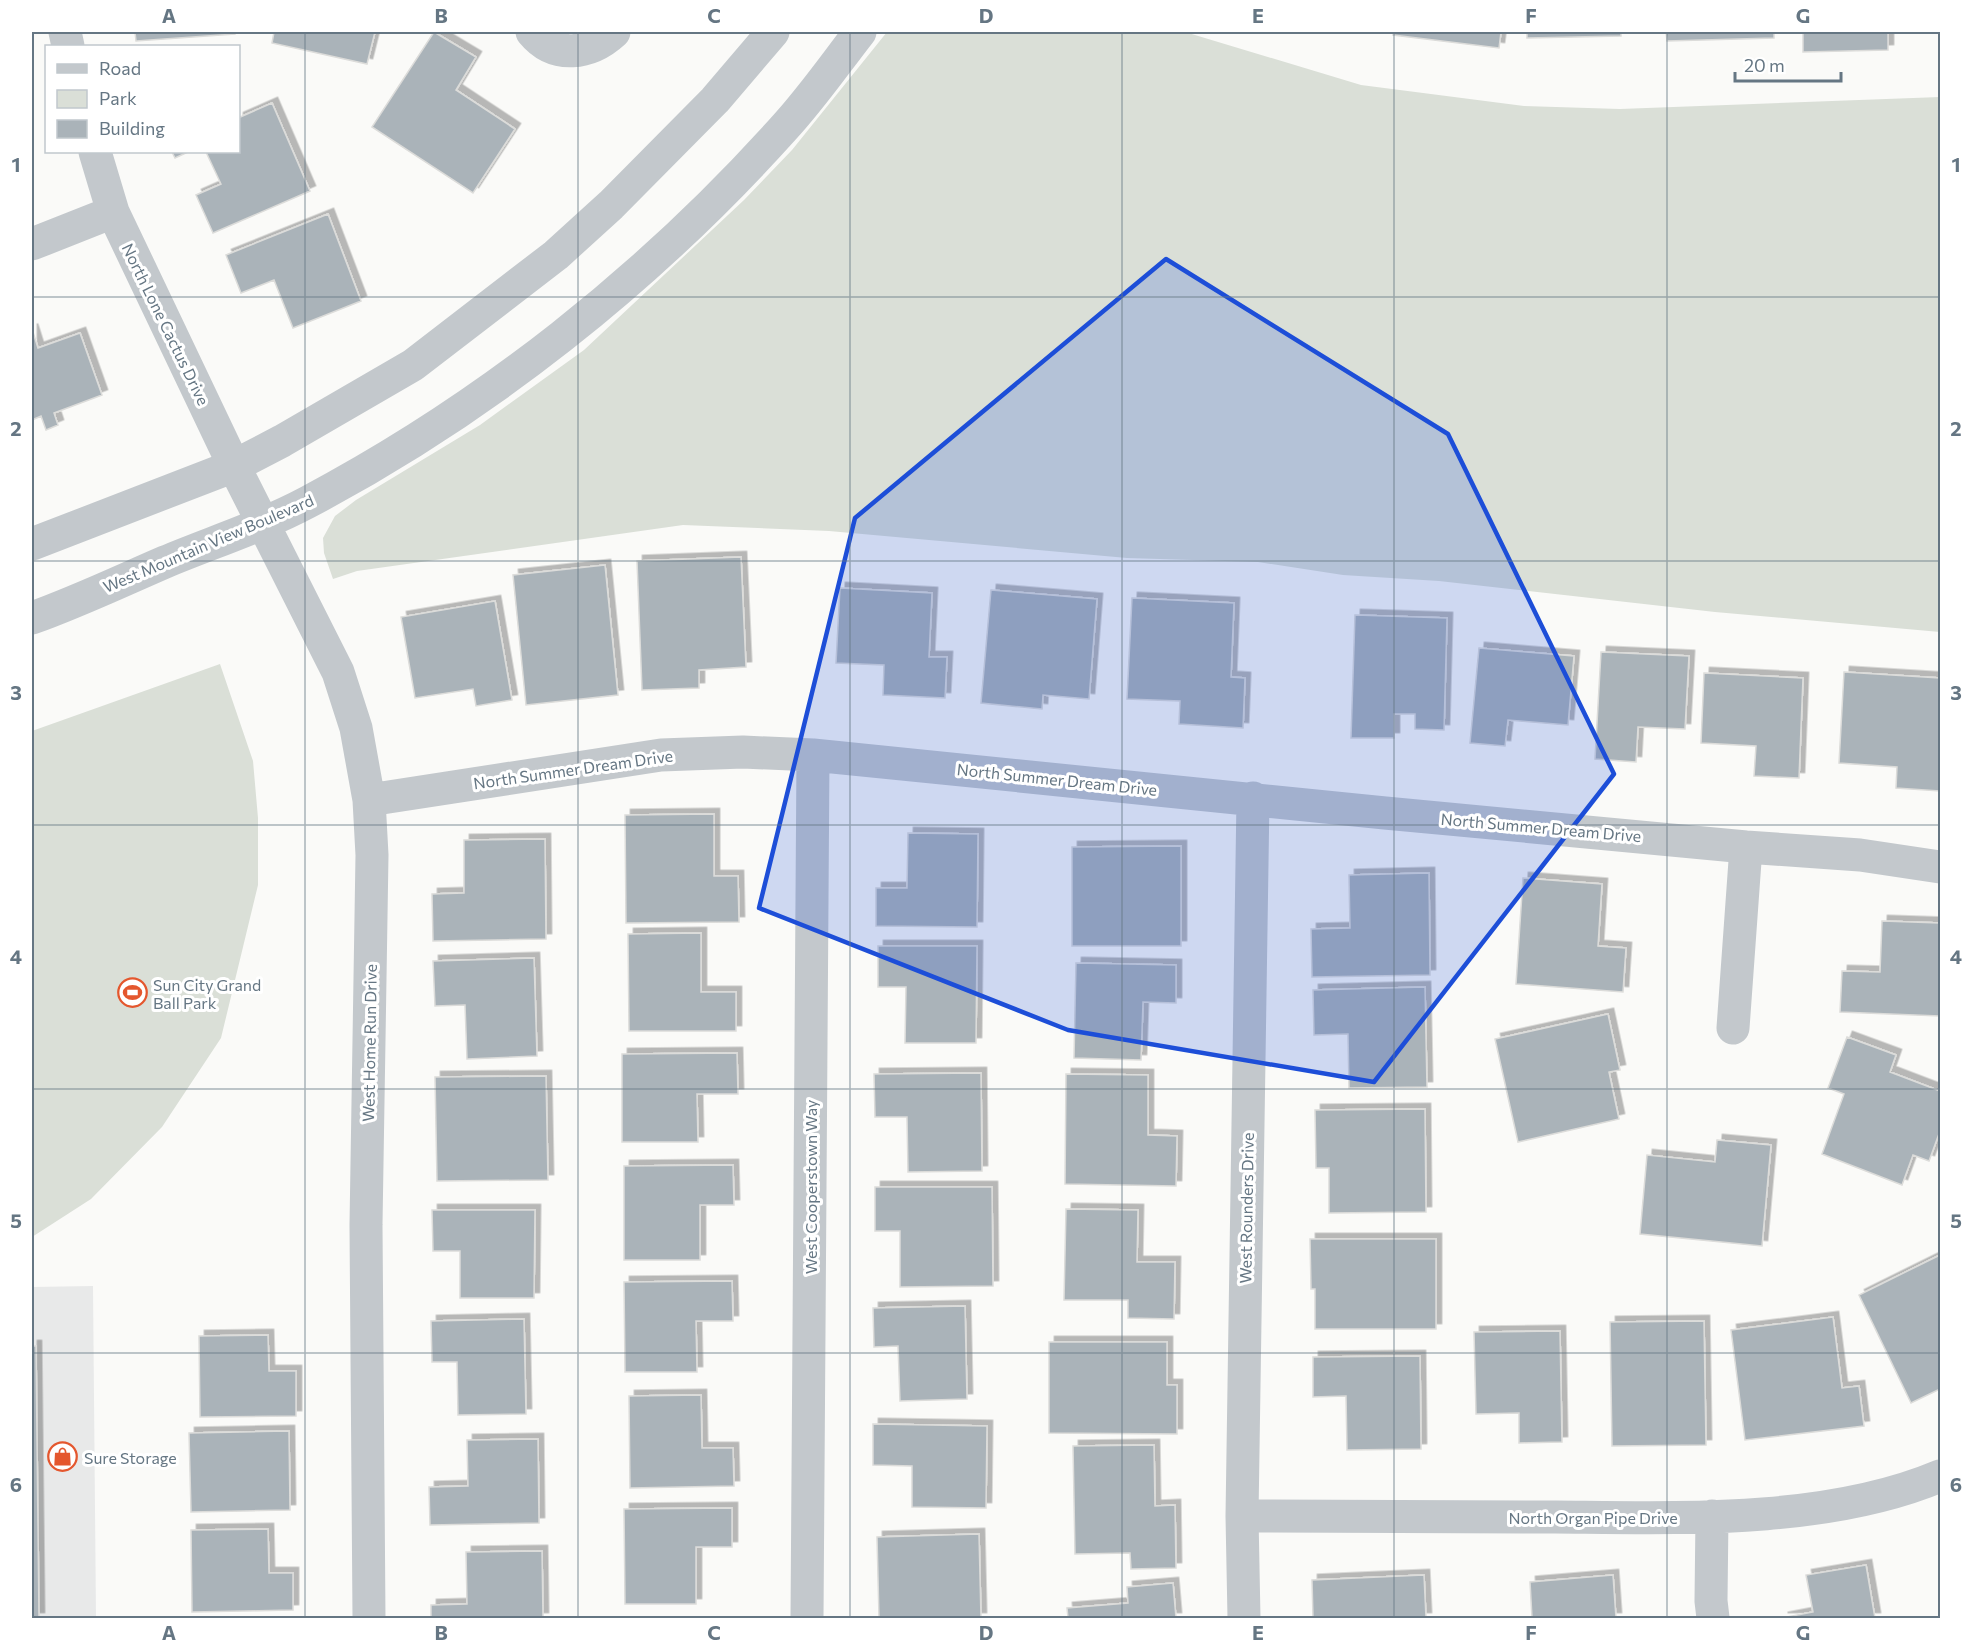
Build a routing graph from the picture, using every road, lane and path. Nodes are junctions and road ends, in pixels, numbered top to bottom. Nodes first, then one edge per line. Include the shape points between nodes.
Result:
1 (532, 32) edge
2 (614, 32) edge
3 (773, 32) edge
4 (860, 32) edge
5 (95, 153) edge
6 (113, 212) junction
7 (32, 244) edge
8 (241, 479) junction
9 (265, 522) junction
10 (32, 544) edge
11 (32, 618) edge
12 (813, 755) junction
13 (1253, 798) junction
14 (369, 800) junction
15 (1746, 847) junction
16 (1941, 867) edge
17 (1733, 1028) dead end
18 (1941, 1476) edge
19 (1242, 1516) junction
20 (1712, 1516) junction
21 (369, 1618) edge
22 (807, 1618) edge
23 (1244, 1618) edge
24 (1713, 1618) edge

1 - 2 street via 553,48 570,51 586,50
3 - 8 street via 665,153 556,255 413,365
4 - 9 street, West Mountain View Boulevard via 784,128 702,213 599,306 538,356 424,434 308,502
5 - 6 street, North Lone Cactus Drive
6 - 7 street
6 - 8 street, North Lone Cactus Drive
8 - 9 street, West Home Run Drive
8 - 10 street
9 - 11 street, West Mountain View Boulevard
9 - 14 street, West Home Run Drive via 338,672 356,728
12 - 13 street, North Summer Dream Drive
12 - 14 street, North Summer Dream Drive via 661,755
12 - 22 street, West Cooperstown Way
13 - 15 street, North Summer Dream Drive
13 - 19 street, West Rounders Drive
14 - 21 street, West Home Run Drive
15 - 16 street, North Summer Dream Drive via 1860,855
15 - 17 street
18 - 20 street, North Organ Pipe Drive via 1810,1510
19 - 20 street, North Organ Pipe Drive
19 - 23 street, West Rounders Drive
20 - 24 street

